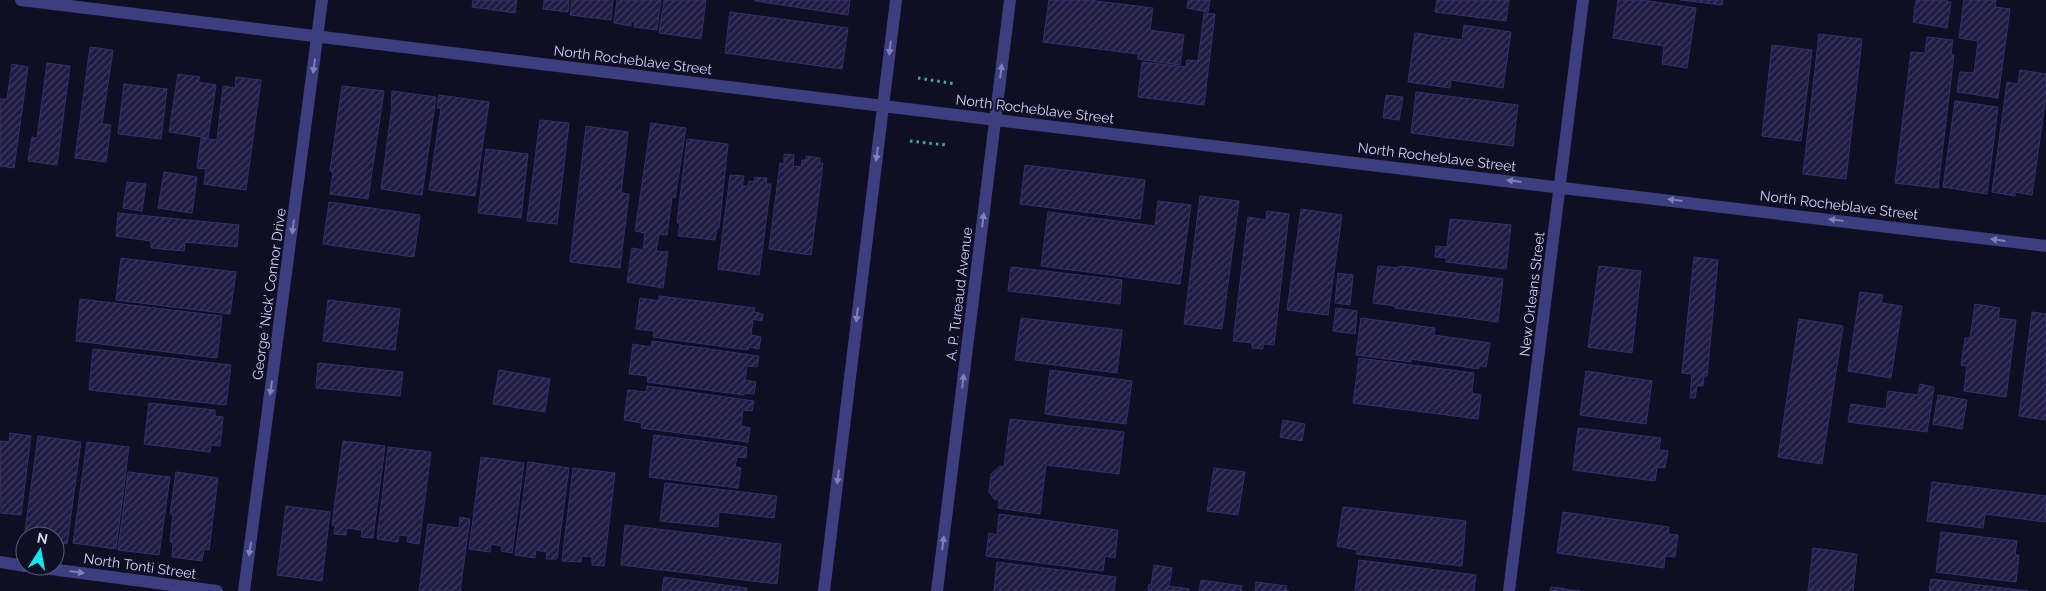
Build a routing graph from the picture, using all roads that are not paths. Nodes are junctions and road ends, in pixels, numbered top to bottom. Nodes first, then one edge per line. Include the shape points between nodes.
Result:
1 (21, 0) edge
2 (322, 0) edge
3 (896, 0) edge
4 (1010, 0) edge
5 (1583, 0) edge
6 (318, 36) junction
7 (883, 106) junction
8 (995, 120) junction
9 (1561, 186) junction
10 (2046, 246) edge
11 (0, 562) edge
12 (15, 564) edge
13 (65, 571) edge
14 (217, 591) edge
15 (244, 591) edge
16 (824, 591) edge
17 (937, 591) edge
18 (1509, 591) edge

1 - 6 street, North Rocheblave Street
2 - 6 street, George 'Nick' Connor Drive
3 -> 7 street
8 -> 4 street, A. P. Tureaud Avenue
5 - 9 street, New Orleans Street
6 - 7 street, North Rocheblave Street
6 -> 15 street, George 'Nick' Connor Drive
7 - 8 street, North Rocheblave Street
7 -> 16 street
9 -> 8 street, North Rocheblave Street
17 -> 8 street, A. P. Tureaud Avenue
10 -> 9 street, North Rocheblave Street
9 - 18 street, New Orleans Street
11 - 12 street, North Tonti Street
13 -> 14 street, North Tonti Street

